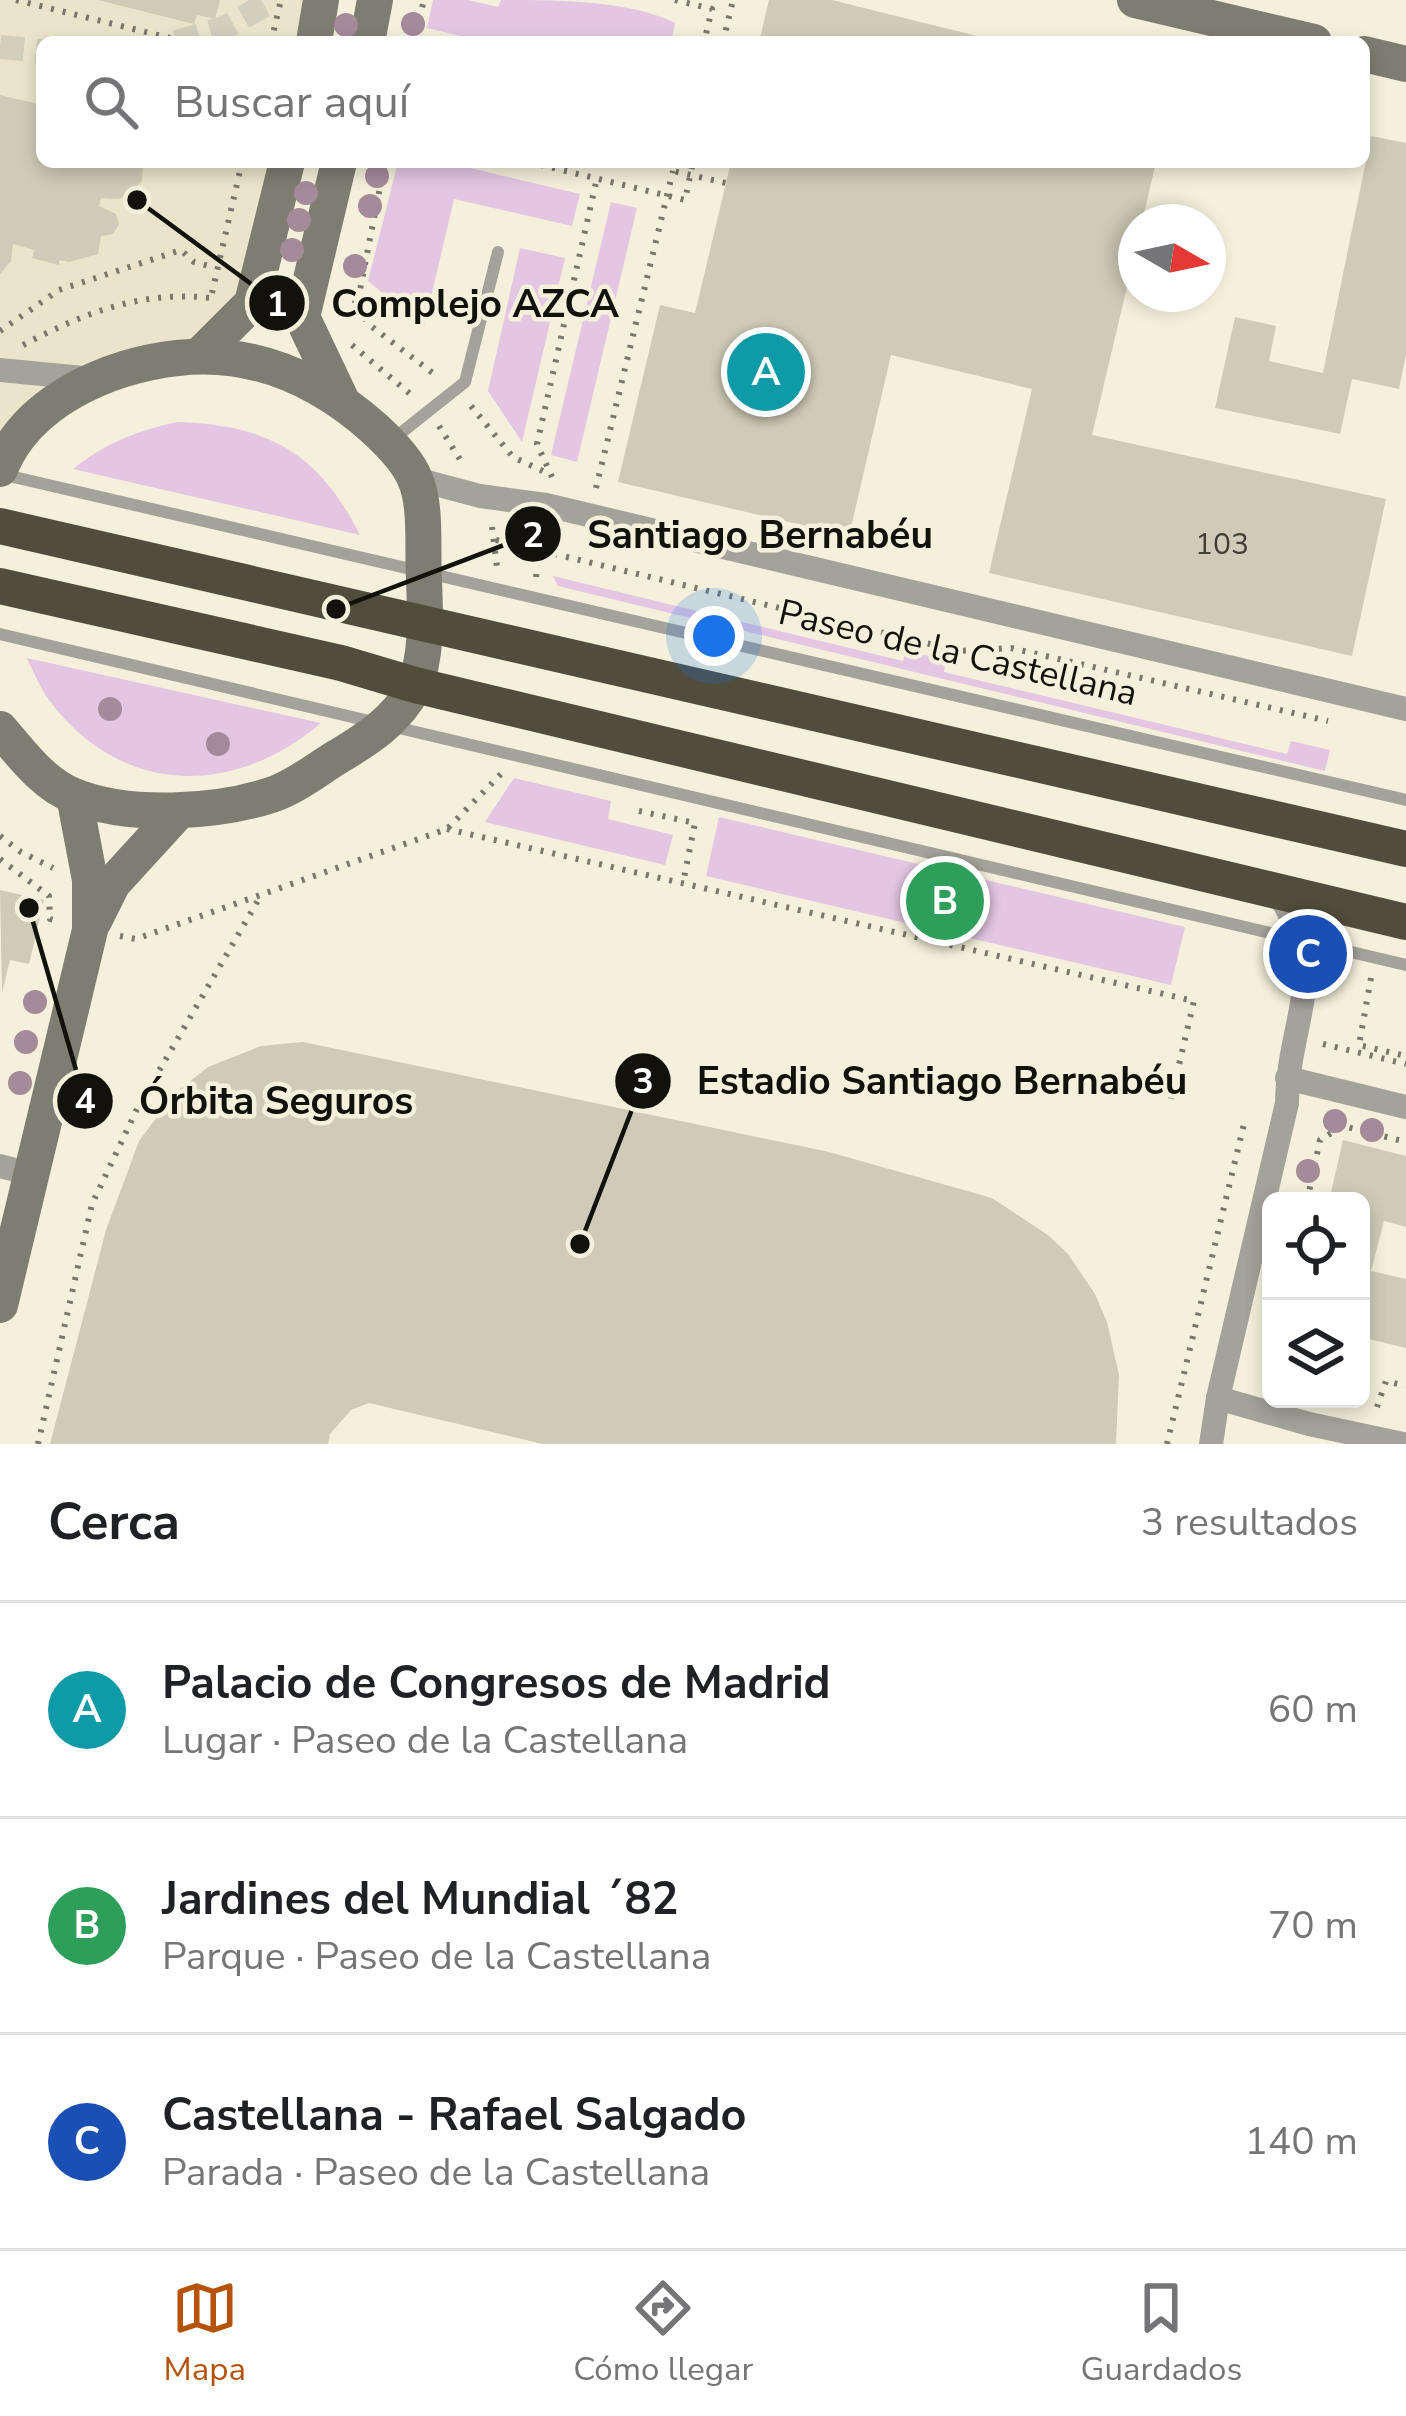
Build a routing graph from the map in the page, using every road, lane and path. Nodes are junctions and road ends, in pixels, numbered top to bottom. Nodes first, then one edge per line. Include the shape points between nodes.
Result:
1 (16, 0) edge
2 (280, 0) edge
3 (321, 0) edge
4 (375, 0) edge
5 (388, 0) edge
6 (424, 0) edge
7 (675, 0) edge
8 (733, 0) edge
9 (1135, 0) edge
10 (1235, 11) edge
11 (162, 36) edge
12 (272, 36) edge
13 (315, 36) edge
14 (369, 36) edge
15 (371, 36) edge
16 (415, 36) edge
17 (705, 36) edge
18 (724, 36) edge
19 (1299, 36) edge
20 (1370, 55) edge
21 (1406, 64) edge
22 (241, 168) edge
23 (286, 168) edge
24 (338, 168) edge
25 (385, 168) edge
26 (553, 168) edge
27 (674, 168) edge
28 (678, 168) edge
29 (692, 168) edge
30 (690, 175) junction
31 (726, 183) dead end
32 (667, 196) junction
33 (498, 253) dead end
34 (209, 266) dead end
35 (211, 298) junction
36 (358, 301) dead end
37 (252, 303) junction
38 (302, 317) junction
39 (0, 331) edge
40 (200, 355) junction
41 (6, 360) edge
42 (95, 379) junction
43 (340, 398) junction
44 (428, 411) junction
45 (389, 442) junction
46 (464, 466) dead end
47 (0, 471) edge
48 (416, 479) junction
49 (589, 517) junction
50 (0, 526) edge
51 (423, 573) junction
52 (498, 575) dead end
53 (0, 586) edge
54 (426, 624) junction
55 (0, 634) edge
56 (415, 685) junction
57 (1406, 709) edge
58 (1343, 722) dead end
59 (388, 724) junction
60 (0, 729) edge
61 (15, 763) edge
62 (74, 796) junction
63 (1406, 800) edge
64 (639, 812) dead end
65 (177, 813) junction
66 (0, 836) edge
67 (1406, 849) edge
68 (0, 859) edge
69 (90, 880) junction
70 (682, 883) junction
71 (1276, 893) junction
72 (262, 895) junction
73 (1406, 922) edge
74 (90, 930) junction
75 (1304, 941) junction
76 (1406, 965) edge
77 (1296, 1038) junction
78 (1359, 1045) dead end
79 (1406, 1060) edge
80 (1287, 1078) junction
81 (1406, 1107) edge
82 (1169, 1108) dead end
83 (1244, 1124) dead end
84 (1406, 1142) edge
85 (16, 1170) edge
86 (1309, 1192) edge
87 (0, 1305) edge
88 (1406, 1386) edge
89 (1218, 1398) junction
90 (1370, 1406) edge
91 (38, 1444) edge
92 (1167, 1444) edge
93 (1211, 1444) edge
94 (1402, 1444) edge

1 - 11 path
2 - 12 path
3 - 13 main road
4 - 14 main road
5 - 15 street
6 - 16 path
7 - 17 path via 712,9
8 - 18 path
9 - 10 main road
10 - 19 main road
20 - 21 main road
22 - 35 path
23 - 37 main road
24 - 38 main road
25 - 36 path
26 - 32 path
27 - 32 path
28 - 30 path
29 - 30 path
30 - 31 path
30 - 32 path via 685,200
32 - 49 path
33 - 44 lane via 465,382
34 - 39 path via 181,250 59,290
35 - 37 path
35 - 41 path via 98,309
37 - 40 main road
38 - 43 main road
38 - 44 path via 362,352
40 - 42 main road
40 - 43 main road via 294,374
41 - 42 street
42 - 47 main road via 49,407 10,445
43 - 45 main road
44 - 45 lane
44 - 46 path
45 - 48 main road
47 - 51 lane, Paseo de la Castellana
48 - 49 street, Paseo de la Castellana
48 - 51 main road
49 - 57 street, Paseo de la Castellana
50 - 54 highway
51 - 54 main road
51 - 63 lane, Paseo de la Castellana
52 - 58 path via 496,540 959,651 1011,648
53 - 56 highway
54 - 56 main road
54 - 67 highway
55 - 59 lane
56 - 59 main road
56 - 71 highway
59 - 65 main road via 274,795
59 - 75 lane
60 - 61 main road
61 - 62 main road
62 - 65 main road
62 - 69 main road
64 - 70 path via 695,823
65 - 74 main road via 113,883
66 - 69 path
68 - 74 path via 49,896 50,920
69 - 74 main road
70 - 72 path via 448,829
70 - 82 path via 1194,1001
71 - 73 highway
71 - 75 street
72 - 74 path via 136,939
72 - 91 path via 138,1107 92,1204
74 - 85 main road
75 - 76 lane
75 - 77 street
77 - 79 path
77 - 80 street
78 - 79 path
80 - 81 street
80 - 89 street
83 - 92 path
84 - 86 path via 1343,1126 1320,1140
85 - 87 main road
88 - 90 path via 1386,1381 1379,1408
89 - 93 street
89 - 94 street

